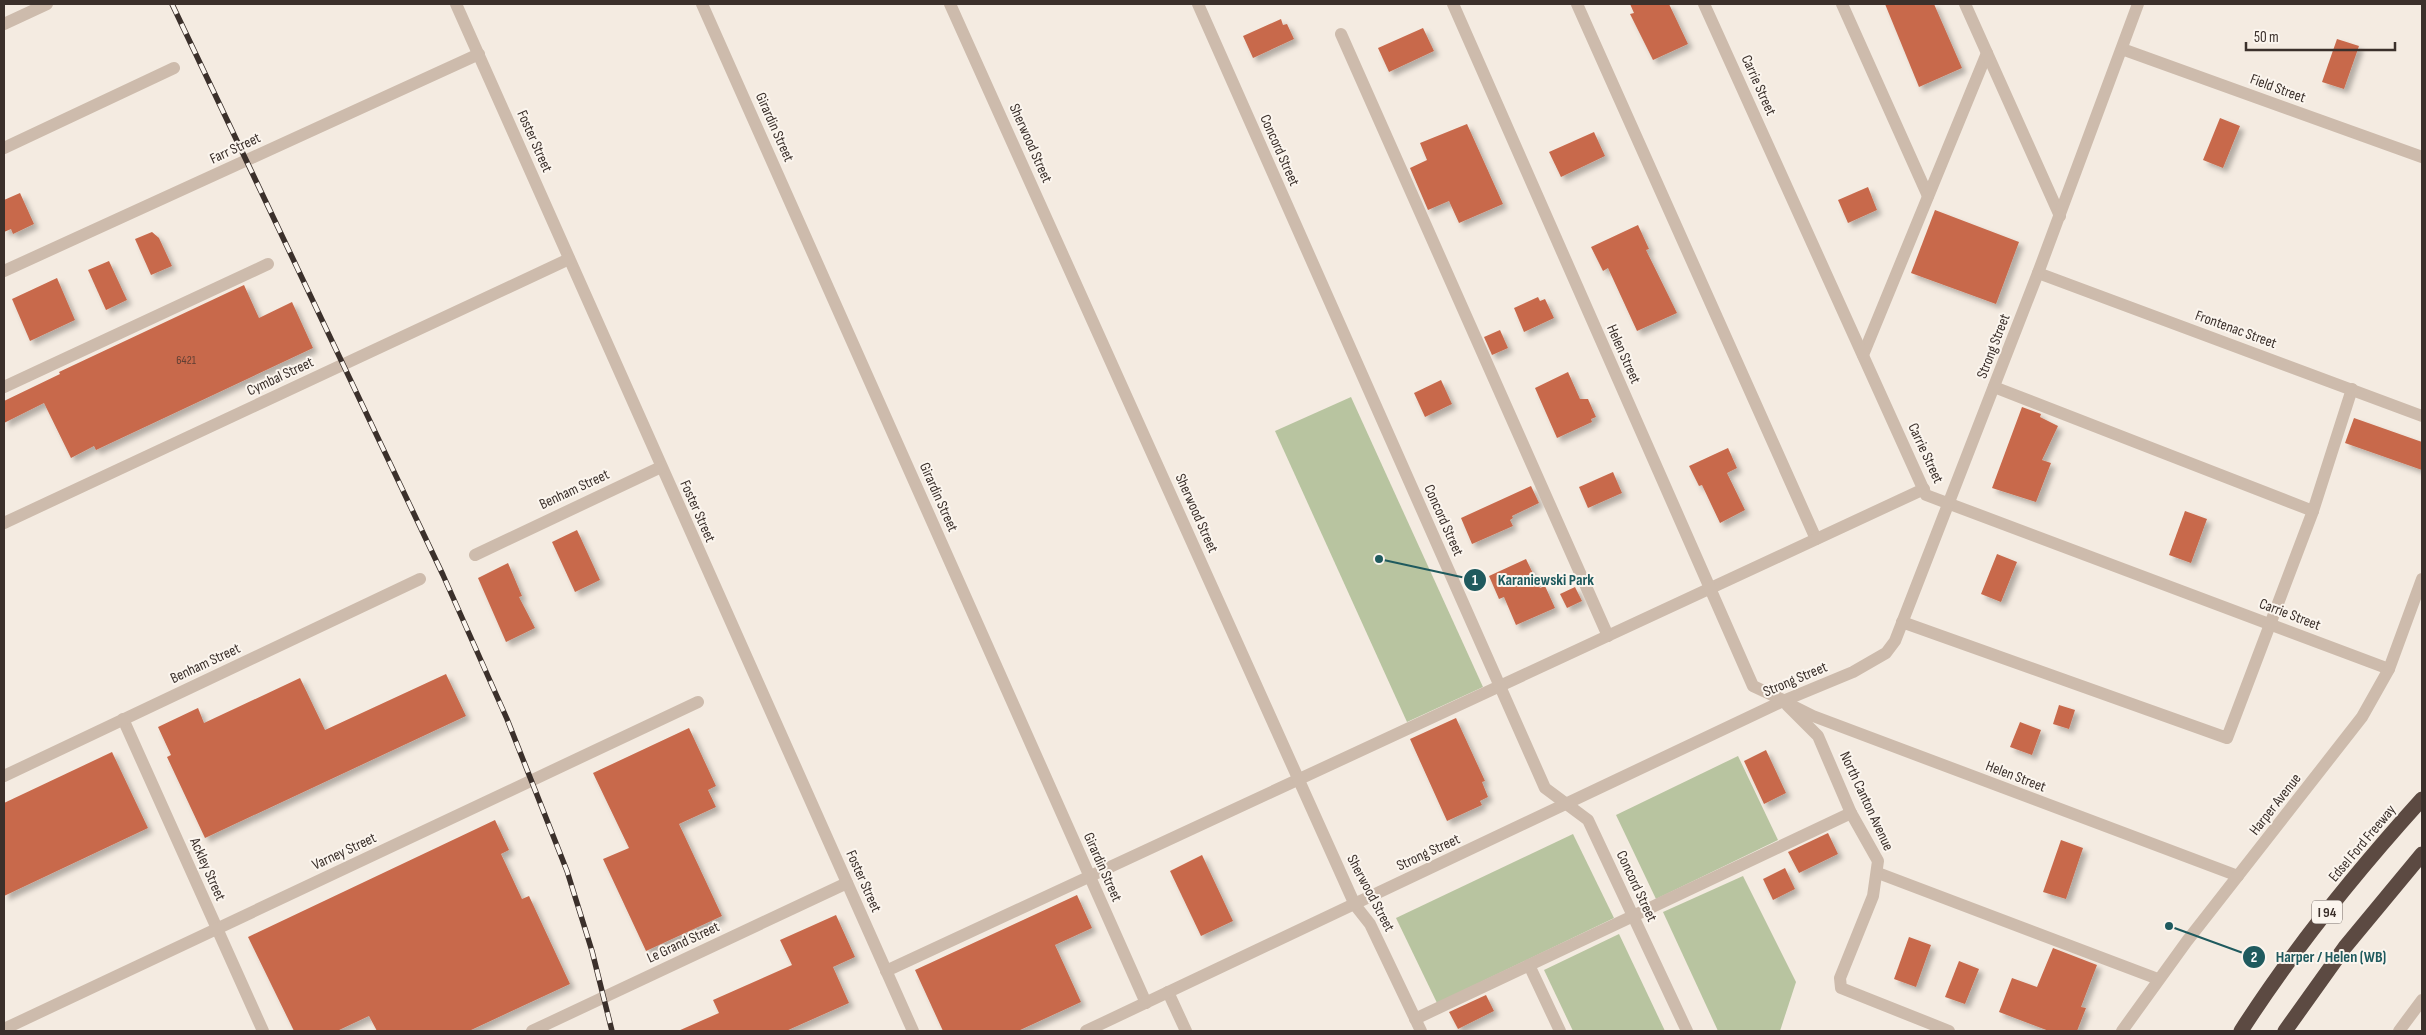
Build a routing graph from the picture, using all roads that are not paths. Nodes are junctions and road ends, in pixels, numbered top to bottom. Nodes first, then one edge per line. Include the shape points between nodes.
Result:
1 (47, 4) edge
2 (456, 4) edge
3 (702, 4) edge
4 (950, 4) edge
5 (1198, 4) edge
6 (1453, 4) edge
7 (1577, 4) edge
8 (1704, 4) edge
9 (1842, 4) edge
10 (1965, 4) edge
11 (2138, 4) edge
12 (4, 24) edge
13 (1341, 34) dead end
14 (2122, 49) junction
15 (1987, 53) junction
16 (479, 54) junction
17 (174, 68) dead end
18 (4, 148) edge
19 (2422, 157) edge
20 (1928, 196) junction
21 (2060, 216) junction
22 (569, 259) junction
23 (268, 264) dead end
24 (4, 271) edge
25 (2038, 273) junction
26 (1863, 355) junction
27 (4, 387) edge
28 (1994, 387) junction
29 (2352, 389) junction
30 (2422, 416) edge
31 (661, 467) junction
32 (1924, 489) junction
33 (1948, 504) junction
34 (2312, 511) junction
35 (4, 523) edge
36 (1816, 539) junction
37 (475, 554) dead end
38 (2422, 579) edge
39 (420, 580) dead end
40 (1710, 588) junction
41 (1902, 622) junction
42 (2270, 624) junction
43 (1608, 636) junction
44 (2389, 668) junction
45 (1501, 687) junction
46 (1784, 701) junction
47 (698, 702) dead end
48 (123, 719) junction
49 (4, 776) edge
50 (1299, 780) junction
51 (2422, 799) edge
52 (1567, 805) junction
53 (1851, 813) junction
54 (2422, 854) edge
55 (1878, 873) junction
56 (1090, 876) junction
57 (2238, 876) junction
58 (847, 883) junction
59 (1355, 905) junction
60 (1633, 916) junction
61 (217, 928) junction
62 (1529, 965) junction
63 (886, 971) junction
64 (2158, 979) junction
65 (1168, 992) junction
66 (2422, 1000) edge
67 (1146, 1003) junction
68 (1415, 1019) junction
69 (550, 1027) edge
70 (4, 1029) edge
71 (263, 1031) edge
72 (532, 1031) edge
73 (913, 1031) edge
74 (1086, 1031) edge
75 (1186, 1031) edge
76 (1421, 1031) edge
77 (1560, 1031) edge
78 (1687, 1031) edge
79 (1949, 1031) edge
80 (2122, 1031) edge
81 (2241, 1031) edge
82 (2285, 1031) edge
83 (2399, 1031) edge

1 - 12 street
2 - 16 street, Foster Street
3 - 56 street, Girardin Street
4 - 50 street, Sherwood Street
5 - 45 street, Concord Street
6 - 40 street, Helen Street
7 - 36 street
8 - 26 street, Carrie Street
9 - 20 street
10 - 15 street
11 - 14 street, Strong Street
13 - 43 street
14 - 19 street, Field Street
14 - 21 street, Strong Street
15 - 20 street
15 - 21 street
16 - 22 street, Foster Street
16 - 24 street, Farr Street
17 - 18 street
20 - 26 street
21 - 25 street, Strong Street
22 - 31 street, Foster Street
22 - 35 street, Cymbal Street
23 - 27 street
25 - 28 street, Strong Street
25 - 29 street, Frontenac Street
26 - 32 street, Carrie Street
28 - 33 street, Strong Street
28 - 34 street
29 - 30 street, Frontenac Street
29 - 34 street
31 - 37 street, Benham Street
31 - 58 street, Foster Street
32 - 33 street, Carrie Street via 1926,495
32 - 36 street
33 - 41 street, Strong Street
33 - 42 street, Carrie Street
34 - 42 street
36 - 40 street
38 - 44 street, Harper Avenue
39 - 48 street, Benham Street
40 - 43 street
40 - 46 street, Helen Street via 1753,686
41 - 42 street via 2227,738
41 - 46 street, Strong Street via 1886,653 1853,672
42 - 44 street, Carrie Street
43 - 45 street
44 - 57 street, Harper Avenue via 2349,735
45 - 50 street
45 - 52 street, Concord Street via 1545,788
46 - 52 street, Strong Street
46 - 53 street, North Canton Avenue via 1818,736
46 - 57 street, Helen Street via 1813,716
47 - 61 street, Varney Street
48 - 49 street, Benham Street
48 - 61 street, Ackley Street
50 - 56 street
50 - 59 street, Sherwood Street
51 - 81 highway, Edsel Ford Freeway / I 94 via 2324,914
52 - 59 street, Strong Street
52 - 60 street, Concord Street via 1588,820
53 - 55 street, North Canton Avenue via 1877,857
53 - 60 street
54 - 82 highway, I 94 via 2345,947
55 - 64 street
55 - 79 street, North Canton Avenue via 1873,896 1840,978 1842,988
56 - 63 street
56 - 67 street, Girardin Street
57 - 64 street, Harper Avenue
58 - 63 street, Foster Street
58 - 69 street, Le Grand Street
59 - 65 street, Strong Street
59 - 68 street, Sherwood Street via 1370,924
60 - 62 street
60 - 78 street, Concord Street
61 - 70 street, Varney Street
61 - 71 street, Ackley Street
62 - 68 street
62 - 77 street
63 - 73 street, Foster Street
64 - 80 street, Harper Avenue
65 - 67 street, Strong Street
65 - 75 street
66 - 83 street
67 - 74 street, Strong Street
68 - 76 street, Sherwood Street
69 - 72 street, Le Grand Street

